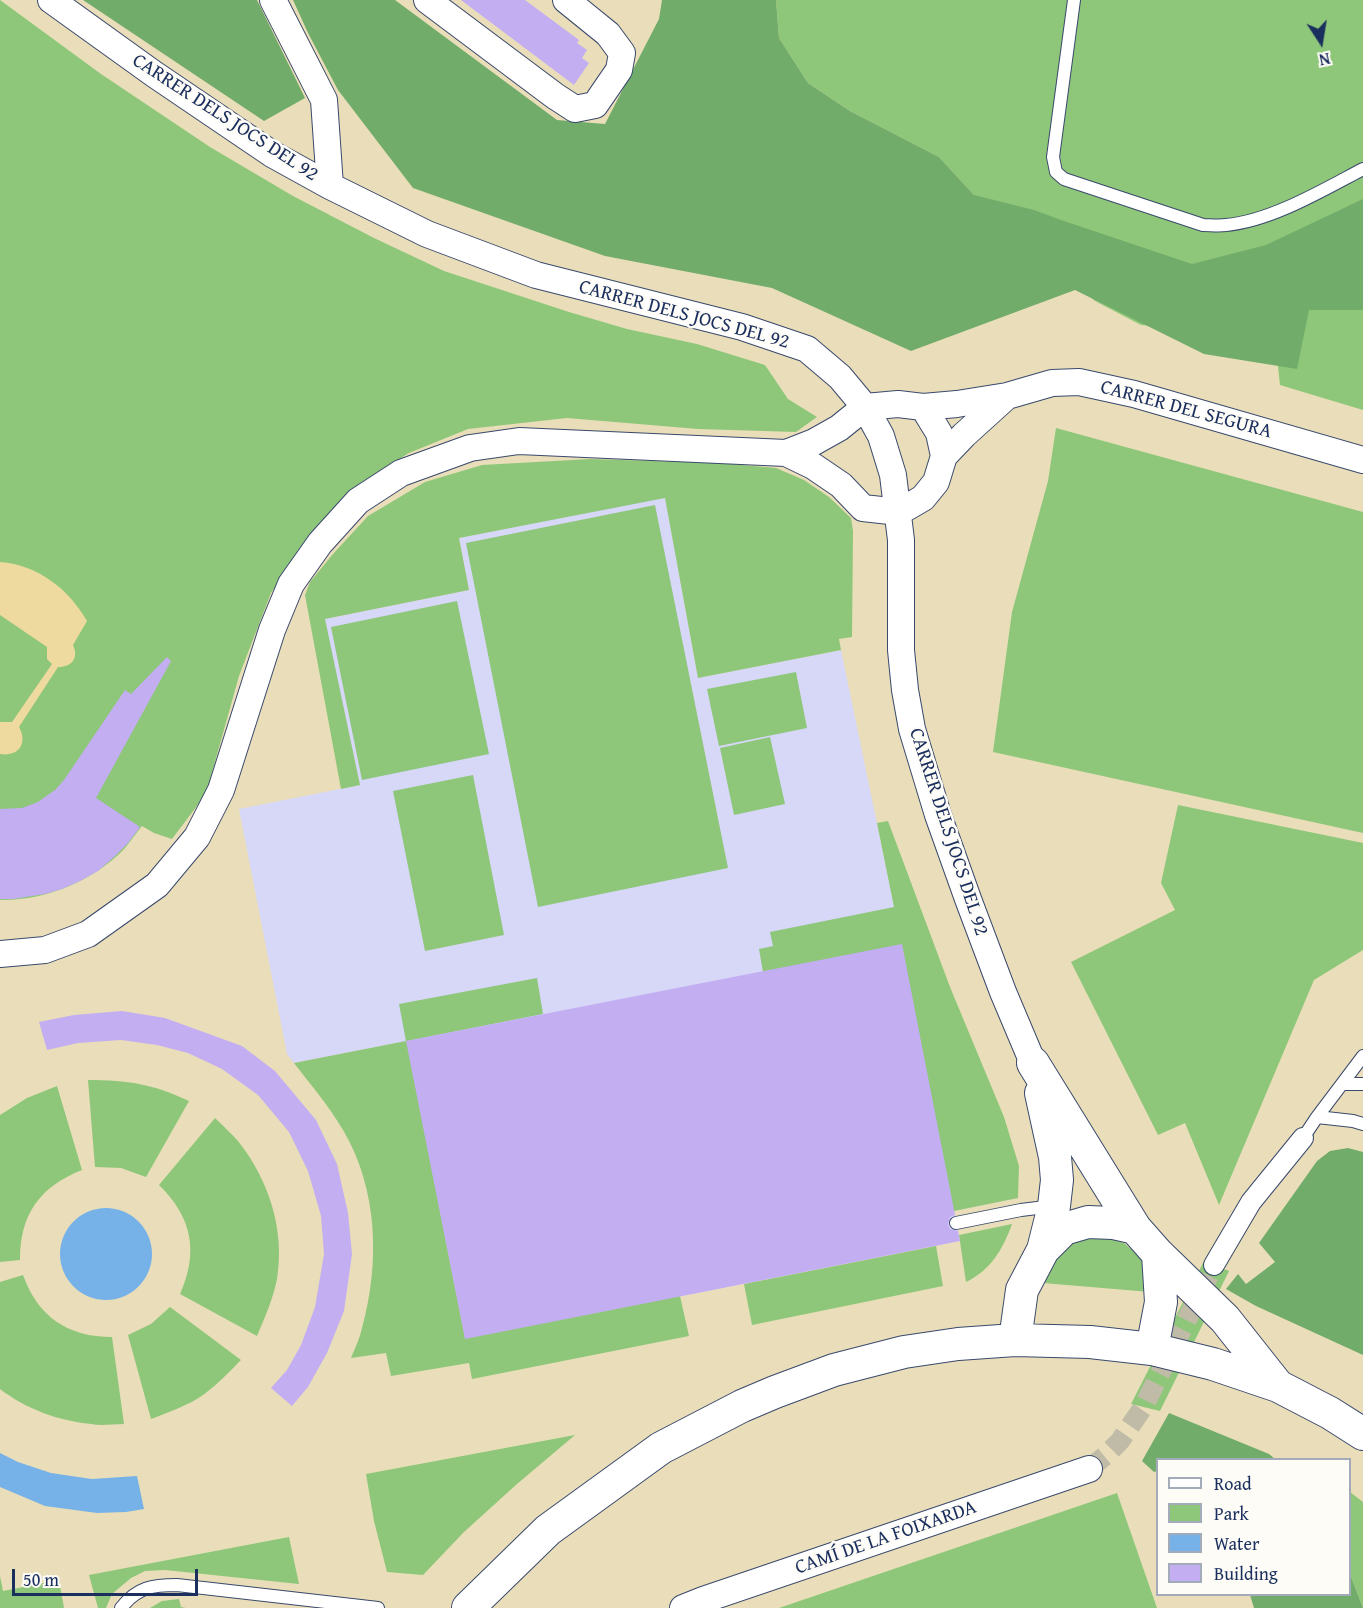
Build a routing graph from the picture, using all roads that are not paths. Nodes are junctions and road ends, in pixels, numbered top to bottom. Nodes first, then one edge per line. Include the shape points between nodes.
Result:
1 (51, 0) edge
2 (273, 0) edge
3 (427, 0) edge
4 (566, 0) edge
5 (1074, 0) edge
6 (1363, 169) edge
7 (330, 186) junction
8 (1007, 396) junction
9 (865, 407) junction
10 (923, 407) junction
11 (839, 428) junction
12 (786, 453) junction
13 (944, 456) junction
14 (1363, 460) edge
15 (841, 485) junction
16 (899, 512) junction
17 (0, 954) edge
18 (1363, 1056) edge
19 (1033, 1063) junction
20 (1342, 1084) junction
21 (1363, 1084) edge
22 (1317, 1117) junction
23 (1363, 1124) edge
24 (1303, 1138) joint
25 (1054, 1206) junction
26 (956, 1223) dead end
27 (1135, 1228) junction
28 (1043, 1250) junction
29 (1158, 1254) junction
30 (1214, 1265) tunnel mouth
31 (1015, 1340) junction
32 (1152, 1349) junction
33 (1278, 1386) junction
34 (1363, 1434) edge
35 (1089, 1469) tunnel mouth
36 (121, 1608) edge
37 (378, 1608) edge
38 (468, 1608) edge
39 (682, 1608) edge

1 - 7 street, CARRER DELS JOCS DEL 92 via 262,147
2 - 7 street via 324,100
3 - 4 street via 575,109 595,105 619,70 622,53 608,34
5 - 6 lane via 1053,157 1056,172 1064,179 1203,225 1225,225 1250,221 1300,202
7 - 9 street, CARRER DELS JOCS DEL 92 via 427,234 536,275 742,327 807,349 840,377
8 - 10 street, CARRER DEL SEGURA
8 - 13 street, CARRER DEL SEGURA
8 - 14 street, CARRER DEL SEGURA via 1052,383 1079,382
9 - 10 street, CARRER DEL SEGURA
9 - 11 street
9 - 16 street, CARRER DELS JOCS DEL 92 via 881,436
10 - 13 street via 939,433
11 - 12 street
11 - 15 street via 831,459
12 - 15 street
12 - 17 street via 519,441 470,448 401,472 358,501 320,543 291,584 220,790 197,837 157,885 88,934 45,950
13 - 16 street, CARRER DEL SEGURA via 936,482 923,498
15 - 16 street via 863,508
16 - 19 street, CARRER DELS JOCS DEL 92 via 901,650 912,729 968,899
18 - 20 lane
19 - 25 street via 1055,1157 1058,1180
19 - 27 street
20 - 21 lane
20 - 22 lane
22 - 23 lane
22 - 24 lane
24 - 30 street via 1251,1202
25 - 26 lane
25 - 28 street
27 - 28 street via 1113,1222 1088,1222 1064,1229
27 - 29 street
28 - 31 street via 1022,1290
29 - 32 street via 1161,1302
29 - 33 street via 1225,1319
31 - 32 street via 1090,1341
31 - 38 street via 904,1352 834,1370 742,1406 661,1448 548,1530
32 - 33 street
33 - 34 street
35 - 39 street, CAMÍ DE LA FOIXARDA
36 - 37 lane via 139,1590 177,1585

